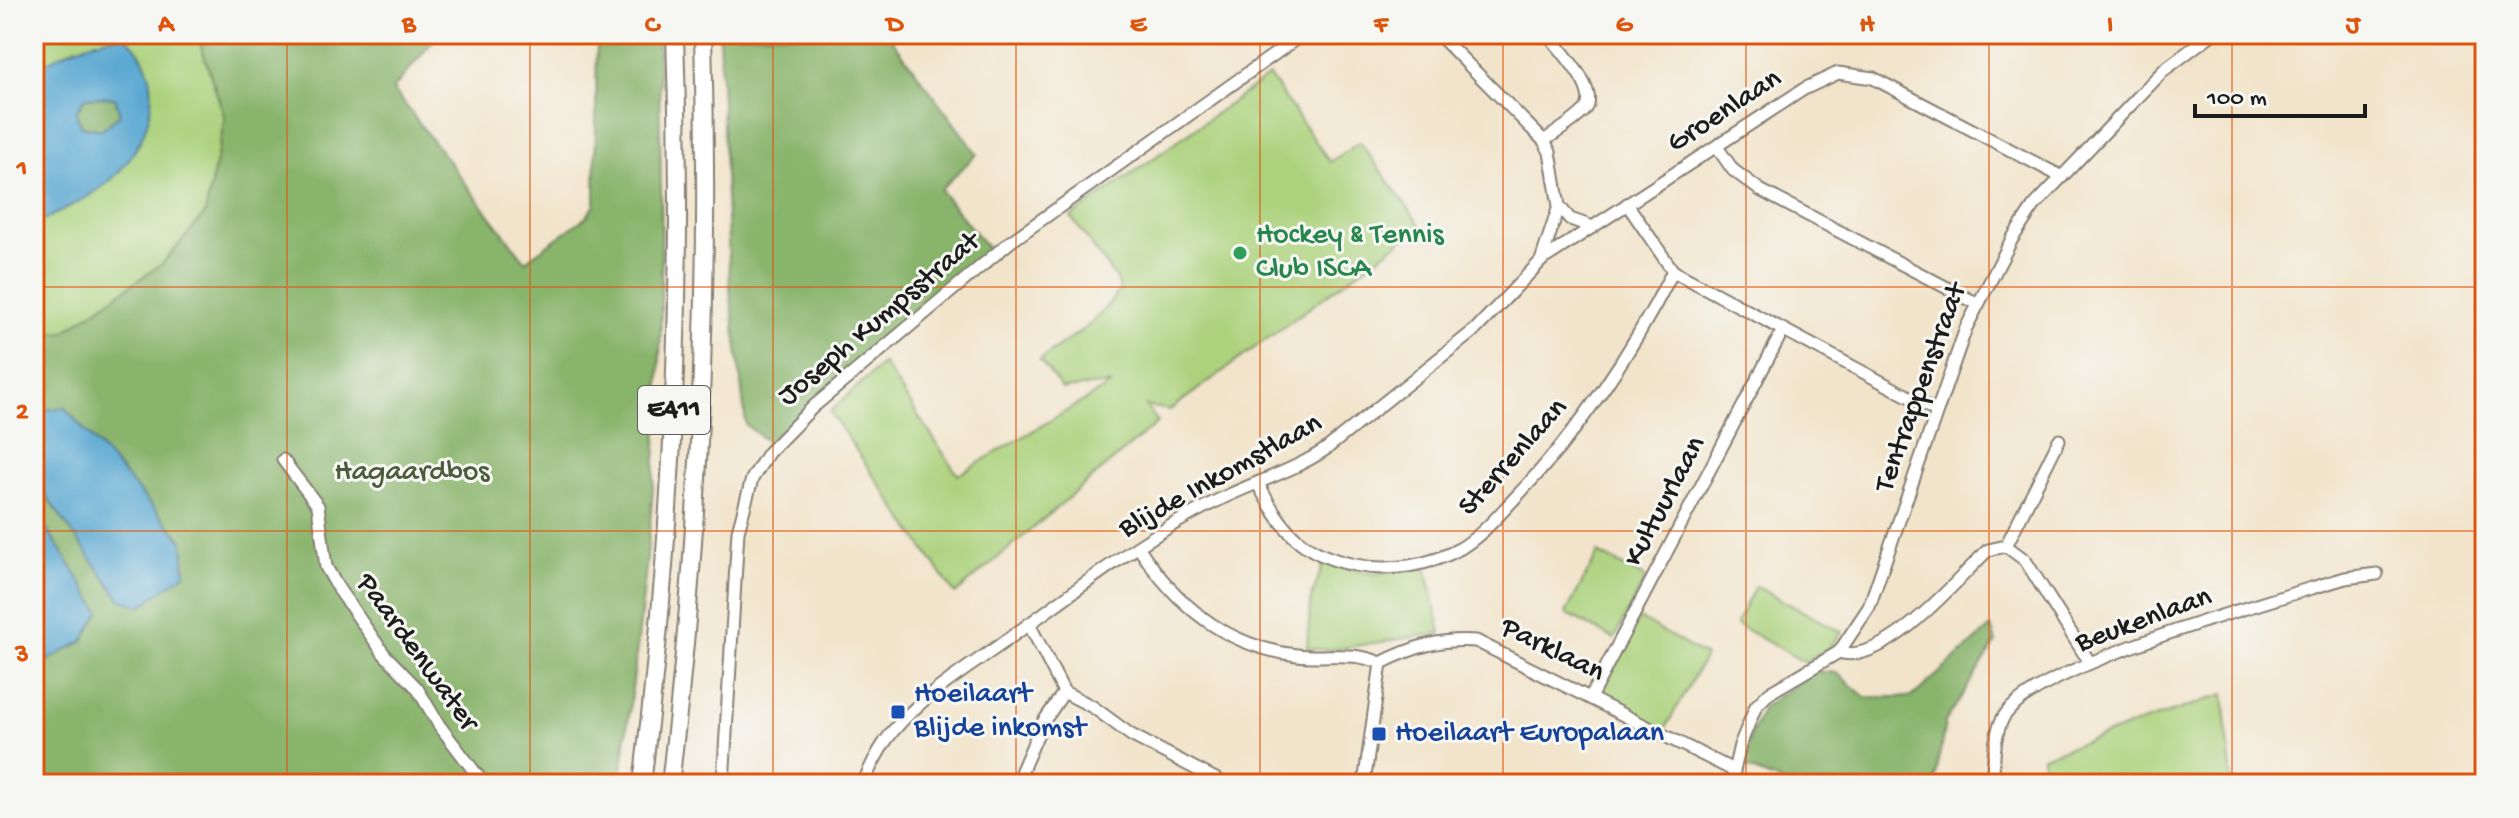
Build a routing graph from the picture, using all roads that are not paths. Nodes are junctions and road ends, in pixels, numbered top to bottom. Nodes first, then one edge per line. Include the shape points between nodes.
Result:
1 (675, 34) edge
2 (703, 34) edge
3 (1303, 34) edge
4 (1438, 34) edge
5 (1548, 34) edge
6 (2212, 34) edge
7 (1544, 141) junction
8 (1717, 147) junction
9 (2062, 177) junction
10 (1627, 204) junction
11 (1559, 206) junction
12 (1593, 227) junction
13 (1541, 261) junction
14 (1673, 271) junction
15 (1976, 303) junction
16 (1783, 330) junction
17 (1936, 411) junction
18 (2059, 440) dead end
19 (283, 460) dead end
20 (1258, 484) junction
21 (2006, 546) junction
22 (1139, 548) junction
23 (2377, 574) dead end
24 (1029, 624) junction
25 (1839, 652) junction
26 (1381, 663) junction
27 (2090, 663) junction
28 (1064, 692) junction
29 (1591, 696) junction
30 (1733, 770) junction
31 (484, 784) edge
32 (642, 784) edge
33 (670, 784) edge
34 (723, 784) edge
35 (863, 784) edge
36 (1016, 784) edge
37 (1225, 784) edge
38 (1364, 784) edge
39 (1731, 784) edge
40 (1992, 784) edge

1 - 32 highway, E411 via 677,347 668,526
2 - 33 highway, E411 via 706,349 697,528
3 - 34 street, Joseph Kumpsstraat via 1010,242 798,420 768,453 752,479 738,531
4 - 7 street, Blijde Inkomstlaan
5 - 7 street via 1589,89 1590,101
6 - 9 street, Tentrappenstraat via 2164,70
7 - 11 street, Blijde Inkomstlaan
8 - 9 street, Groenlaan via 1821,78 1855,73
8 - 10 street, Groenlaan
8 - 15 street via 1753,186
9 - 15 street, Tentrappenstraat via 2022,223
10 - 12 street, Groenlaan
10 - 14 street
11 - 12 street via 1570,219
11 - 13 street, Blijde Inkomstlaan
12 - 13 street, Groenlaan
13 - 20 street, Blijde Inkomstlaan via 1476,329 1326,449
14 - 16 street
14 - 20 street, Sterrenlaan via 1622,365 1589,412 1540,473 1460,549 1393,569 1336,561 1292,537
15 - 17 street, Tentrappenstraat
16 - 17 street
16 - 29 street, Kultuurlaan
17 - 25 street, Tentrappenstraat via 1869,607
18 - 21 street
19 - 31 street, Paardenwater via 318,506 324,556 338,588
20 - 22 street, Blijde Inkomstlaan via 1227,496
21 - 25 street via 1988,550 1888,642 1863,654
21 - 27 street via 2025,560
22 - 24 street, Blijde Inkomstlaan
22 - 26 street via 1172,594 1217,629 1244,642 1299,656 1359,654
23 - 27 street, Beukenlaan via 2345,578
24 - 28 street
24 - 35 street, Blijde Inkomstlaan via 918,706 893,731
25 - 30 street, Tentrappenstraat via 1756,706
26 - 29 street, Parklaan via 1410,648 1476,641
26 - 38 street
27 - 40 street, Beukenlaan via 2009,711 1998,731
28 - 36 street via 1042,724
28 - 37 street via 1131,735
29 - 30 street, Parklaan
30 - 39 street, Tentrappenstraat

